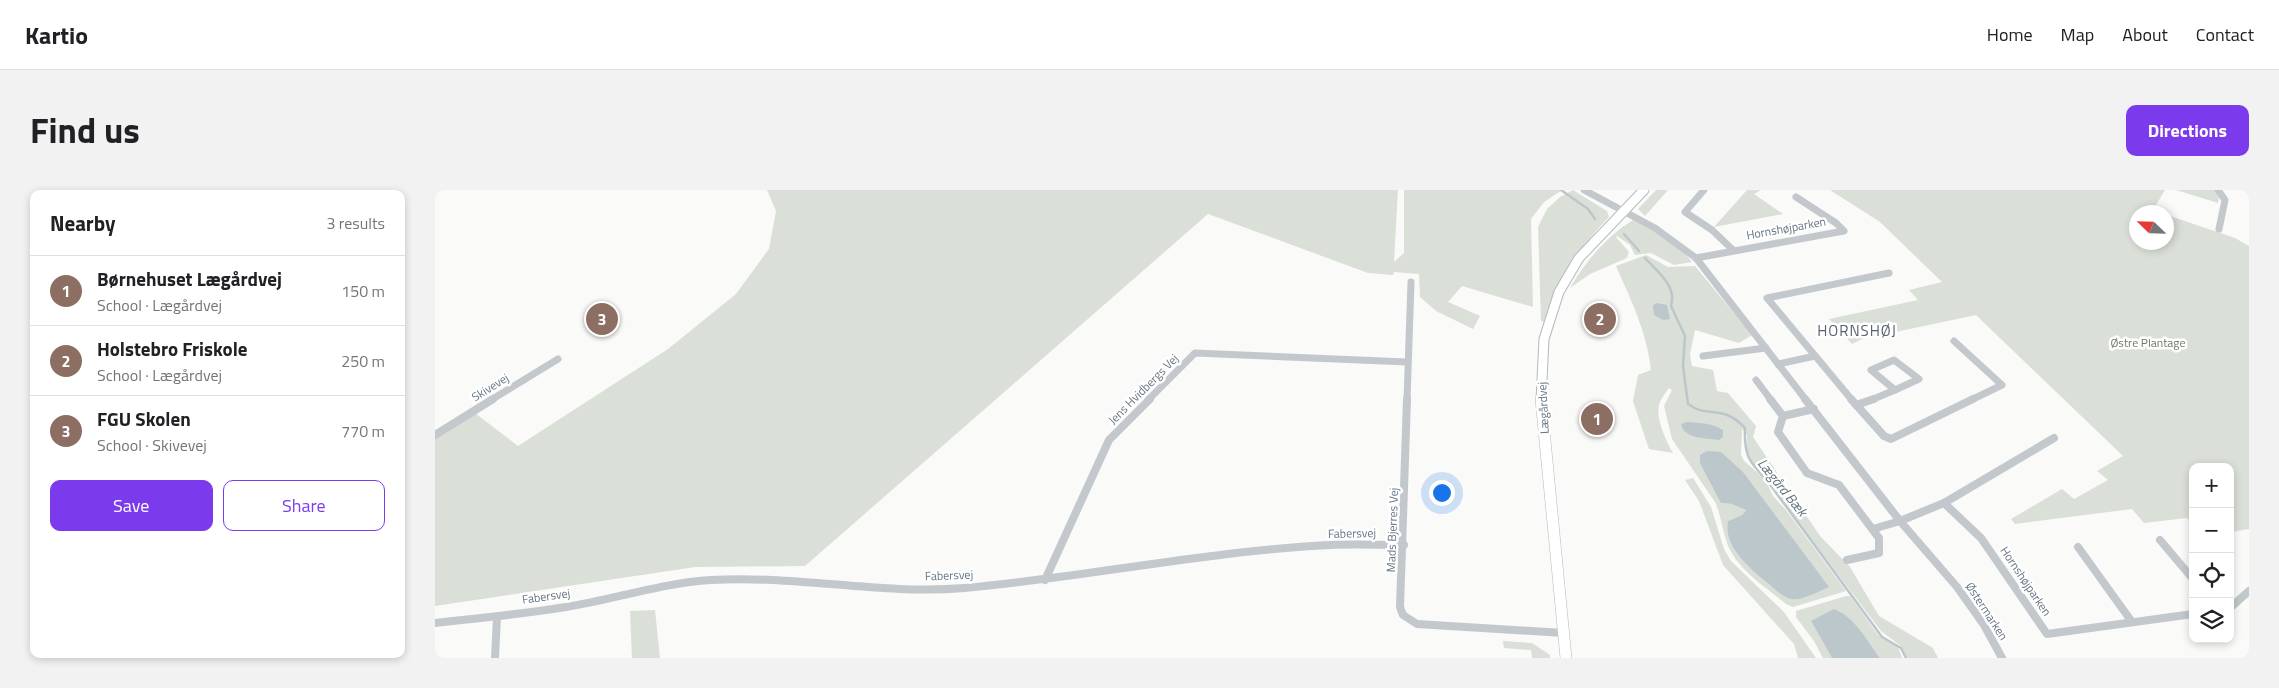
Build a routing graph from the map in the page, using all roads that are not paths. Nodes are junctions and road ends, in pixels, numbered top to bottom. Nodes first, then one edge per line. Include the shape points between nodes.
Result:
1 (1584, 190) edge
2 (1644, 190) edge
3 (1704, 190) edge
4 (2218, 190) edge
5 (1796, 197) dead end
6 (1623, 211) junction
7 (2219, 229) dead end
8 (1733, 250) junction
9 (1696, 258) junction
10 (1889, 273) dead end
11 (1411, 282) dead end
12 (1954, 341) dead end
13 (1766, 348) junction
14 (1703, 356) dead end
15 (1815, 356) junction
16 (558, 359) dead end
17 (1407, 362) junction
18 (1779, 364) junction
19 (1756, 380) dead end
20 (1896, 390) junction
21 (1856, 405) junction
22 (1814, 409) junction
23 (1783, 416) junction
24 (435, 435) edge
25 (2054, 438) dead end
26 (1944, 503) junction
27 (1900, 521) junction
28 (1873, 529) junction
29 (2160, 540) dead end
30 (1404, 545) junction
31 (2078, 548) dead end
32 (1847, 560) dead end
33 (2189, 574) edge
34 (1045, 580) junction
35 (2249, 591) edge
36 (2234, 604) edge
37 (2189, 615) edge
38 (497, 617) junction
39 (2132, 622) junction
40 (435, 623) edge
41 (1564, 632) junction
42 (495, 658) edge
43 (1566, 658) edge
44 (2002, 658) edge

1 - 6 street
2 - 6 street, Lægårdvej
3 - 8 street, Hornshøjparken via 1685,212 1712,230
4 - 7 street via 2225,200
5 - 8 street, Hornshøjparken via 1844,230
6 - 9 street via 1655,228
6 - 41 street, Lægårdvej via 1579,258 1567,277 1544,339 1541,396
8 - 9 street, Hornshøjparken
9 - 13 street
10 - 15 street via 1767,298
11 - 17 street, Mads Bjerres Vej
12 - 21 street via 2002,385 1891,439 1884,436
13 - 14 street
13 - 18 street
15 - 18 street
15 - 21 street
16 - 24 street, Skivevej
17 - 30 street, Mads Bjerres Vej
17 - 34 street, Jens Hvidbergs Vej via 1195,353 1109,440
18 - 22 street
19 - 23 street
20 - 20 street via 1877,376 1871,370 1894,360 1919,379
20 - 21 street via 1877,400
22 - 23 street
22 - 27 street
23 - 28 street via 1778,432 1807,473 1839,484
25 - 26 street
26 - 27 street
26 - 39 street, Hornshøjparken via 1981,538 2047,634
27 - 28 street
27 - 44 street, Østermarken via 1984,625
28 - 32 street via 1879,538 1879,553
29 - 33 street
30 - 34 street, Fabersvej via 1331,545 1204,557
30 - 41 street, Mads Bjerres Vej via 1400,607 1408,620 1417,624
31 - 39 street
34 - 38 street, Fabersvej via 961,588 897,589 753,579 710,580
35 - 36 street
37 - 39 street, Hornshøjparken
38 - 40 street, Fabersvej
38 - 42 street
41 - 43 street, Lægårdvej

